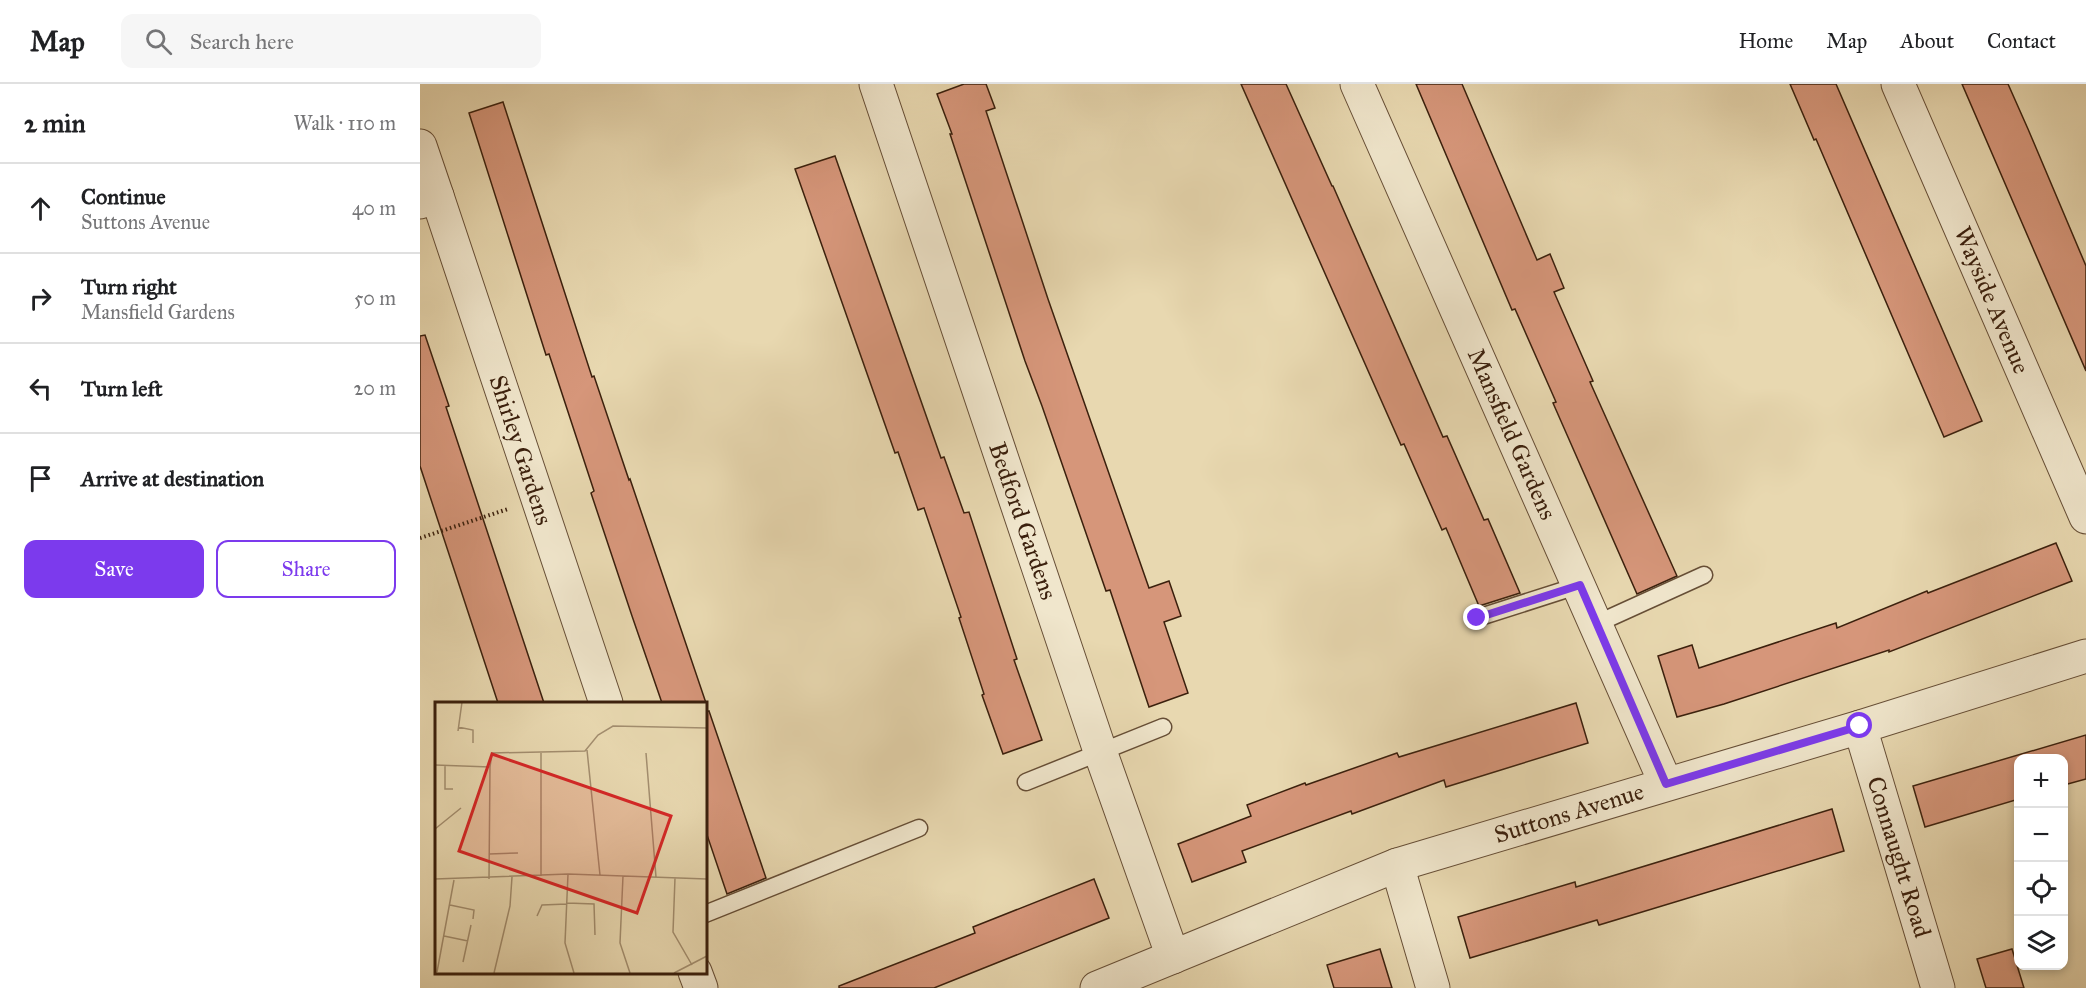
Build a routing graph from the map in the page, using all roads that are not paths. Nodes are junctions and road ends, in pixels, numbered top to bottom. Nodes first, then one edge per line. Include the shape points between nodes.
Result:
1 (876, 84) edge
2 (1357, 84) edge
3 (1898, 84) edge
4 (420, 146) edge
5 (429, 199) edge
6 (2086, 517) edge
7 (1704, 575) dead end
8 (1580, 585) junction
9 (1477, 618) dead end
10 (1596, 624) junction
11 (2086, 656) edge
12 (606, 702) edge
13 (1860, 726) junction
14 (1163, 727) dead end
15 (1100, 751) junction
16 (1026, 782) dead end
17 (1666, 784) junction
18 (920, 828) dead end
19 (1397, 865) junction
20 (706, 914) edge
21 (1173, 957) junction
22 (695, 973) edge
23 (701, 988) edge
24 (1097, 988) edge
25 (1433, 988) edge
26 (1938, 988) edge

1 - 15 street, Bedford Gardens
2 - 8 street, Mansfield Gardens
3 - 6 street, Wayside Avenue
4 - 5 street, Shirley Gardens
5 - 12 street, Shirley Gardens via 538,499
7 - 10 lane
8 - 9 lane
8 - 10 street, Mansfield Gardens
10 - 17 street, Mansfield Gardens
11 - 13 street, Suttons Avenue
13 - 17 street, Suttons Avenue
13 - 26 street, Connaught Road
14 - 15 lane
15 - 16 lane
15 - 21 street, Bedford Gardens
17 - 19 street, Suttons Avenue
18 - 20 lane
19 - 21 street, Suttons Avenue
19 - 25 street
21 - 24 street, Suttons Avenue
22 - 23 street

